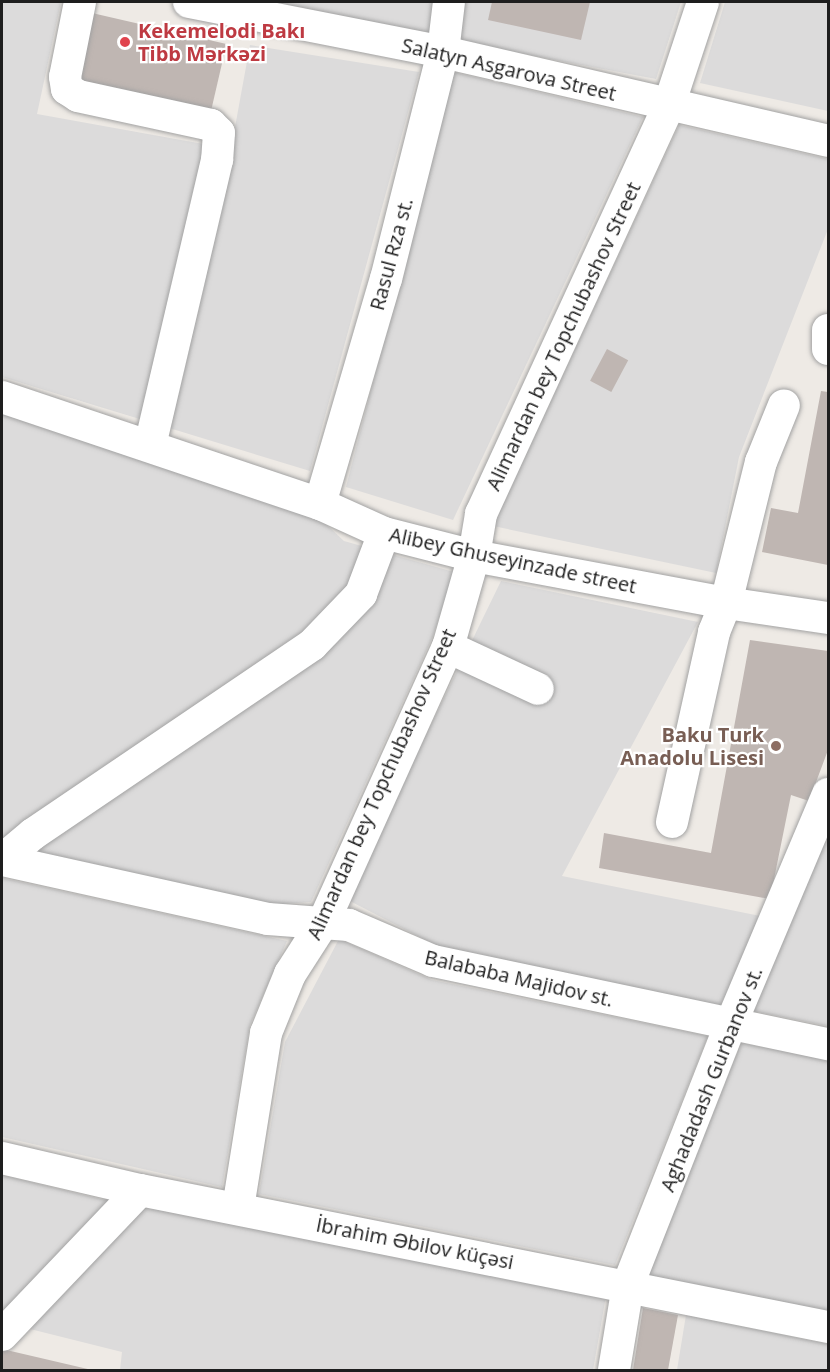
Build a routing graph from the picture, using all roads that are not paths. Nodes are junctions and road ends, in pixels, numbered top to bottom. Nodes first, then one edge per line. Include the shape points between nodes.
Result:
1 (80, 2) edge
2 (189, 2) edge
3 (449, 2) edge
4 (703, 2) edge
5 (443, 52) junction
6 (669, 105) junction
7 (828, 141) edge
8 (2, 397) edge
9 (784, 405) dead end
10 (150, 445) junction
11 (320, 504) junction
12 (384, 533) junction
13 (474, 556) junction
14 (726, 603) junction
15 (828, 618) edge
16 (447, 647) junction
17 (538, 689) dead end
18 (828, 794) edge
19 (672, 822) dead end
20 (2, 860) edge
21 (324, 921) junction
22 (730, 1026) junction
23 (828, 1044) edge
24 (2, 1158) edge
25 (140, 1190) junction
26 (238, 1208) junction
27 (628, 1285) junction
28 (828, 1326) edge
29 (2, 1335) edge
30 (614, 1371) edge

1 - 10 street via 65,77 67,90 78,96 211,125 219,133 217,160
2 - 5 street, Salatyn Asgarova Street
3 - 5 street, Rasul Rza st.
4 - 6 street, Alimardan bey Topchubashov Street
5 - 6 street, Salatyn Asgarova Street
5 - 11 street, Rasul Rza st. via 386,279
6 - 7 street, Salatyn Asgarova Street
6 - 13 street, Alimardan bey Topchubashov Street via 481,514
8 - 10 street, Alibey Ghuseyinzade street
9 - 14 street via 761,462
10 - 11 street, Alibey Ghuseyinzade street
11 - 12 street, Alibey Ghuseyinzade street
12 - 13 street, Alibey Ghuseyinzade street
12 - 20 street via 361,594 312,645 33,834
13 - 14 street, Alibey Ghuseyinzade street
13 - 16 street, Alimardan bey Topchubashov Street
14 - 15 street, Alibey Ghuseyinzade street
14 - 19 street via 714,632
16 - 17 street
16 - 21 street, Alimardan bey Topchubashov Street
18 - 22 street, Aghadadash Gurbanov st.
20 - 21 street, Balababa Majidov st. via 268,919
21 - 22 street, Balababa Majidov st. via 369,932 433,961
21 - 26 street, Alimardan bey Topchubashov Street via 290,974 266,1034
22 - 23 street, Balababa Majidov st.
22 - 27 street, Aghadadash Gurbanov st.
24 - 25 street, İbrahim Əbilov küçəsi
25 - 26 street, İbrahim Əbilov küçəsi
25 - 29 street
26 - 27 street, İbrahim Əbilov küçəsi
27 - 28 street, İbrahim Əbilov küçəsi
27 - 30 street, Aghadadash Gurbanov st.

